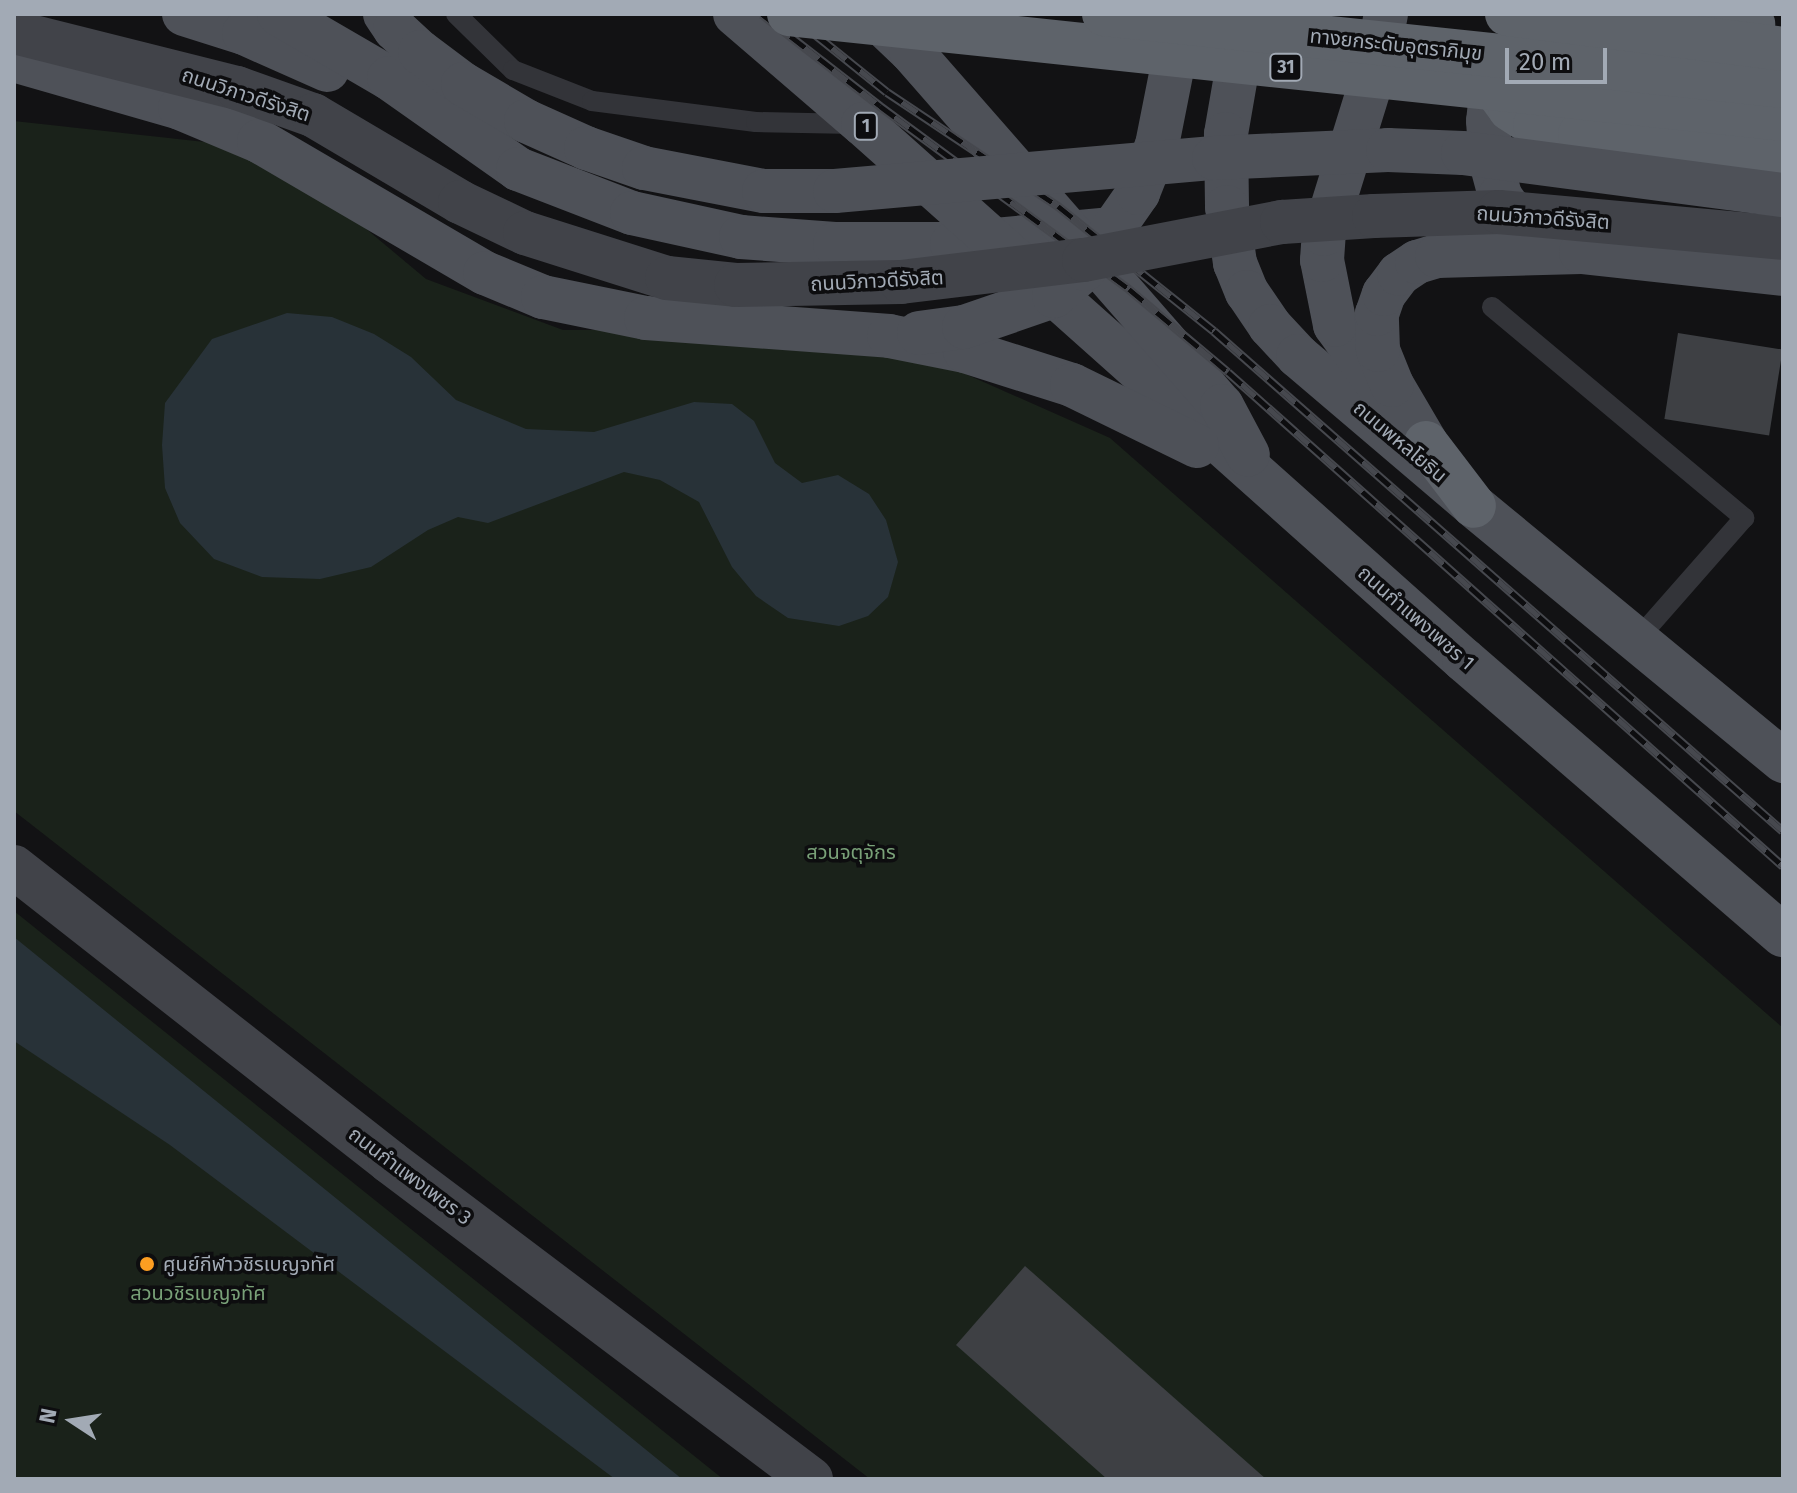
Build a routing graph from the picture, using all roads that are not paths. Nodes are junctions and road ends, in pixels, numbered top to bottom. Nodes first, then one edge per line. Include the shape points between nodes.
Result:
1 (262, 14) edge
2 (279, 14) edge
3 (385, 14) edge
4 (456, 14) edge
5 (735, 14) edge
6 (789, 14) edge
7 (872, 14) edge
8 (886, 14) edge
9 (1104, 14) edge
10 (1246, 14) edge
11 (1386, 14) edge
12 (1507, 14) edge
13 (1529, 14) edge
14 (1684, 14) edge
15 (202, 20) edge
16 (1783, 29) edge
17 (14, 32) edge
18 (1176, 34) edge
19 (1783, 49) edge
20 (911, 51) junction
21 (14, 60) edge
22 (1492, 84) junction
23 (1783, 86) edge
24 (1783, 119) edge
25 (863, 124) junction
26 (1783, 154) edge
27 (1783, 195) edge
28 (1783, 238) edge
29 (1092, 240) junction
30 (994, 241) junction
31 (1581, 252) junction
32 (1235, 263) junction
33 (1783, 274) edge
34 (1054, 296) junction
35 (1492, 307) dead end
36 (646, 318) junction
37 (889, 336) junction
38 (1426, 443) junction
39 (1265, 485) junction
40 (1474, 506) junction
41 (1637, 640) junction
42 (1783, 761) edge
43 (14, 867) edge
44 (1783, 935) edge
45 (811, 1479) edge

1 - 15 main road via 251,23
2 - 30 main road via 389,78 518,169 632,213 741,237 874,244
3 - 27 main road, bridge via 420,52 526,121 644,168 764,191 850,190 1214,158 1388,150 1463,153
4 - 25 lane via 513,70 592,101 756,122
5 - 25 main road, 1
6 - 24 highway, 31, bridge
7 - 20 main road
8 - 20 main road
9 - 23 highway, ทางยกระดับอุตราภิมุข / 31, bridge
10 - 32 main road, ถนนพหลโยธิน via 1226,134 1227,207
11 - 38 main road via 1372,83 1324,234 1322,260 1335,325
12 - 19 highway, bridge
13 - 22 highway via 1504,46
14 - 16 highway
15 - 36 main road via 317,64 476,167 577,217 682,250 695,266 693,288 684,301
17 - 28 main road, ถนนวิภาวดีรังสิต, bridge via 237,88 313,115 460,202 525,233 667,278 736,285 901,282 1084,260 1282,222 1387,216 1499,212
18 - 29 main road via 1157,145 1138,193
18 - 32 main road via 1213,216
20 - 29 main road
21 - 36 main road via 180,108 259,141 500,279 543,297
22 - 26 highway via 1510,109 1535,125
22 - 31 main road via 1488,121 1500,196 1521,226
25 - 30 main road, 1
29 - 30 main road
29 - 34 main road
29 - 39 main road via 1222,406
30 - 34 main road, ถนนกำแพงเพชร 1
31 - 33 main road
31 - 38 main road via 1437,256 1399,274 1377,314 1378,350
32 - 40 main road, ถนนพหลโยธิน via 1270,326 1298,356
34 - 37 main road via 964,327
34 - 39 main road, ถนนกำแพงเพชร 1
35 - 41 lane via 1744,518
36 - 37 main road
37 - 39 main road via 965,351 1072,385 1169,430
38 - 40 highway
39 - 44 main road, ถนนกำแพงเพชร 1
40 - 41 main road, ถนนพหลโยธิน
41 - 42 main road, ถนนพหลโยธิน
43 - 45 main road, ถนนกำแพงเพชร 3 via 390,1162

